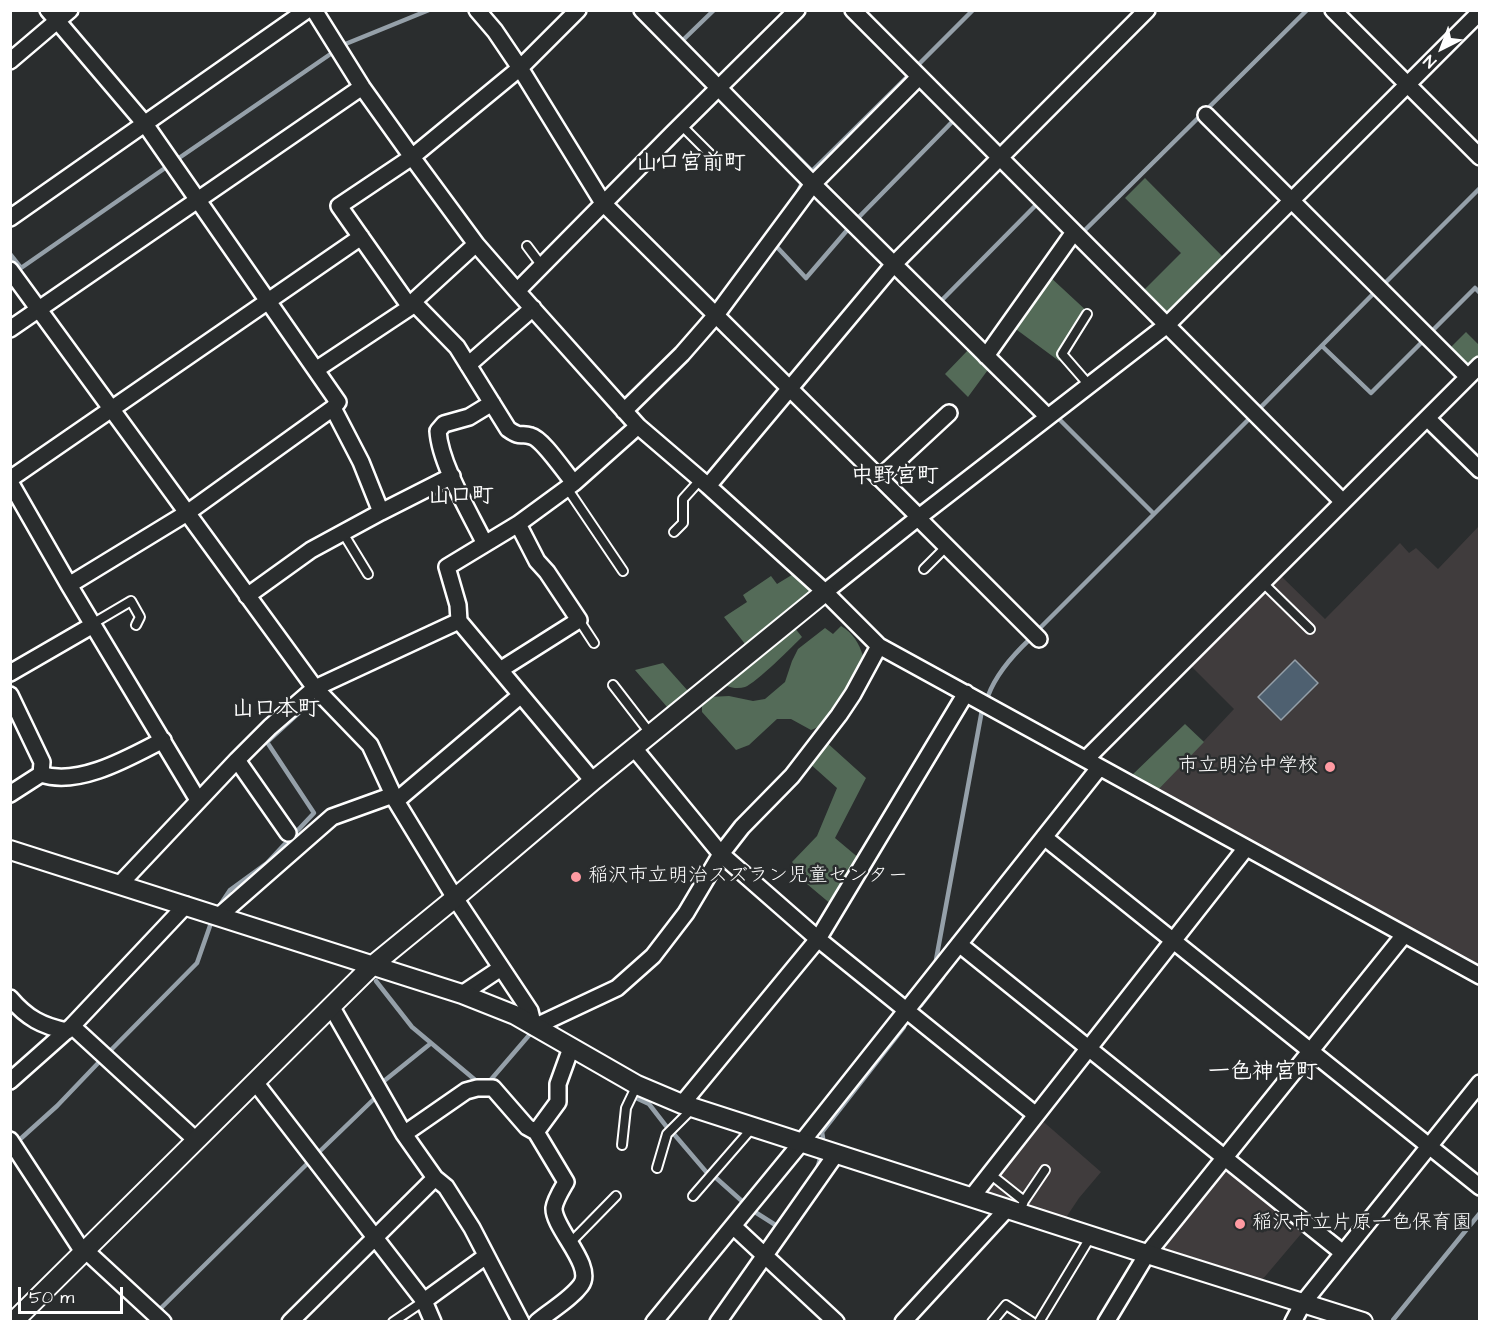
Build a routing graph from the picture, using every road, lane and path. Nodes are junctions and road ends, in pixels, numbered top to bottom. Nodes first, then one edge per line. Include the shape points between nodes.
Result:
1 (70, 10) edge
2 (307, 10) edge
3 (314, 10) edge
4 (477, 10) edge
5 (578, 10) edge
6 (642, 10) edge
7 (797, 10) edge
8 (853, 10) edge
9 (1148, 10) edge
10 (1333, 10) edge
11 (1479, 12) edge
12 (53, 16) edge
13 (10, 61) edge
14 (520, 68) junction
15 (919, 77) junction
16 (1407, 85) junction
17 (362, 87) junction
18 (718, 88) junction
19 (1206, 115) dead end
20 (145, 124) junction
21 (681, 125) junction
22 (412, 157) junction
23 (1479, 157) edge
24 (714, 158) dead end
25 (1000, 158) junction
26 (813, 184) junction
27 (198, 200) junction
28 (1291, 201) junction
29 (603, 203) junction
30 (10, 218) edge
31 (1074, 232) junction
32 (361, 237) junction
33 (477, 244) junction
34 (527, 246) dead end
35 (894, 264) junction
36 (542, 266) junction
37 (10, 270) edge
38 (517, 291) junction
39 (268, 300) junction
40 (413, 305) junction
41 (532, 308) junction
42 (39, 310) junction
43 (1087, 314) dead end
44 (716, 315) junction
45 (1167, 325) junction
46 (10, 329) edge
47 (986, 356) junction
48 (468, 365) junction
49 (1479, 365) edge
50 (317, 369) junction
51 (1468, 377) junction
52 (1089, 385) junction
53 (789, 388) junction
54 (492, 404) junction
55 (333, 408) junction
56 (110, 410) junction
57 (624, 411) junction
58 (949, 413) dead end
59 (1048, 417) junction
60 (1427, 418) junction
61 (638, 426) junction
62 (1479, 470) edge
63 (452, 476) junction
64 (879, 478) junction
65 (10, 481) edge
66 (704, 483) junction
67 (571, 486) junction
68 (1343, 502) junction
69 (381, 512) junction
70 (187, 513) junction
71 (918, 517) junction
72 (518, 524) junction
73 (674, 532) dead end
74 (343, 533) junction
75 (485, 543) junction
76 (947, 546) junction
77 (924, 569) dead end
78 (623, 571) dead end
79 (368, 574) dead end
80 (1263, 583) junction
81 (69, 585) junction
82 (825, 592) junction
83 (247, 596) junction
84 (579, 620) junction
85 (459, 621) junction
86 (93, 624) junction
87 (136, 625) dead end
88 (1310, 629) dead end
89 (1039, 639) dead end
90 (594, 643) dead end
91 (879, 646) junction
92 (500, 670) junction
93 (10, 673) edge
94 (613, 685) dead end
95 (315, 688) junction
96 (966, 693) junction
97 (10, 695) edge
98 (521, 695) junction
99 (651, 734) junction
100 (163, 740) junction
101 (634, 748) junction
102 (237, 760) junction
103 (1093, 764) junction
104 (41, 774) junction
105 (593, 781) junction
106 (10, 794) edge
107 (394, 798) junction
108 (198, 800) junction
109 (288, 833) dead end
110 (1044, 837) junction
111 (1246, 849) junction
112 (10, 850) edge
113 (721, 854) junction
114 (120, 884) junction
115 (455, 898) junction
116 (186, 905) junction
117 (219, 916) junction
118 (1404, 935) junction
119 (818, 939) junction
120 (1173, 941) junction
121 (959, 944) junction
122 (373, 965) junction
123 (501, 968) junction
124 (1479, 976) edge
125 (462, 994) junction
126 (10, 998) edge
127 (331, 1006) junction
128 (906, 1010) junction
129 (534, 1027) junction
130 (70, 1028) junction
131 (571, 1048) junction
132 (1089, 1049) junction
133 (1311, 1051) junction
134 (10, 1081) edge
135 (255, 1082) junction
136 (1479, 1083) edge
137 (637, 1085) junction
138 (687, 1106) junction
139 (1036, 1115) junction
140 (753, 1127) junction
141 (536, 1132) junction
142 (404, 1134) junction
143 (10, 1140) edge
144 (196, 1140) junction
145 (801, 1143) junction
146 (622, 1145) dead end
147 (1429, 1146) junction
148 (836, 1154) junction
149 (1225, 1158) junction
150 (657, 1168) dead end
151 (1045, 1170) dead end
152 (990, 1174) junction
153 (435, 1178) junction
154 (1479, 1186) edge
155 (616, 1196) dead end
156 (693, 1196) dead end
157 (971, 1198) junction
158 (1017, 1208) junction
159 (733, 1226) junction
160 (1091, 1236) junction
161 (376, 1237) junction
162 (571, 1242) junction
163 (84, 1251) junction
164 (1343, 1253) junction
165 (1147, 1254) junction
166 (765, 1255) junction
167 (486, 1256) junction
168 (424, 1301) junction
169 (1303, 1303) junction
170 (13, 1322) edge
171 (163, 1322) edge
172 (290, 1322) edge
173 (393, 1322) edge
174 (433, 1322) edge
175 (521, 1322) edge
176 (537, 1322) edge
177 (654, 1322) edge
178 (718, 1322) edge
179 (836, 1322) edge
180 (903, 1322) edge
181 (992, 1322) edge
182 (1032, 1322) edge
183 (1039, 1322) edge
184 (1106, 1322) edge
185 (1293, 1322) edge
186 (1363, 1322) edge

1 - 12 street
2 - 20 street
3 - 17 street
4 - 14 street
5 - 14 street
6 - 18 street
7 - 18 street
8 - 15 street
9 - 25 street
10 - 16 street
11 - 16 street
12 - 13 street
12 - 20 street
14 - 22 street
14 - 29 street
15 - 25 street
15 - 26 street
16 - 23 street
16 - 28 street
17 - 22 street
17 - 27 street
18 - 21 street
18 - 26 street
19 - 28 street
20 - 27 street
20 - 30 street
21 - 24 lane
21 - 29 street
22 - 32 street via 339,206
22 - 33 street
25 - 31 street
25 - 35 street
26 - 35 street
26 - 44 street
27 - 39 street
27 - 42 street
28 - 45 street
28 - 51 street
29 - 36 street
29 - 44 street
31 - 45 street
31 - 47 street
32 - 39 street
32 - 40 street
33 - 38 street
33 - 40 street
34 - 36 lane
35 - 47 street
35 - 53 street
36 - 38 street
37 - 42 street
38 - 41 street
39 - 50 street
39 - 56 street
40 - 48 street via 457,347
40 - 50 street
41 - 48 street
41 - 57 street
42 - 46 street
42 - 56 street
43 - 52 lane via 1062,354
44 - 53 street
44 - 57 street
45 - 52 street
45 - 68 street
47 - 59 street
48 - 54 street
49 - 51 street
50 - 55 street via 338,402
51 - 60 street
52 - 59 street
53 - 64 street
53 - 66 street
54 - 63 street via 444,424 438,431
54 - 67 street via 508,429 518,436 531,436 541,444
55 - 69 street
55 - 70 street
56 - 65 street
56 - 70 street
57 - 61 street
58 - 64 street
59 - 71 street
60 - 62 street
60 - 68 street
61 - 66 street
61 - 67 street
63 - 69 street
63 - 75 street
64 - 71 street
65 - 81 street
66 - 73 lane via 683,499 682,523
66 - 82 street
67 - 72 street
67 - 78 lane
68 - 80 street
69 - 74 street
70 - 81 street
70 - 83 street
71 - 76 street
71 - 82 street
72 - 75 street
72 - 84 street via 537,561
74 - 79 lane
74 - 83 street via 311,550
75 - 85 street via 447,567
76 - 77 lane
76 - 89 street
80 - 88 lane
80 - 103 street
81 - 86 street
82 - 91 street
82 - 99 street
83 - 95 street
84 - 90 lane
84 - 92 street
85 - 92 street
85 - 95 street
86 - 87 lane via 131,601 140,617
86 - 93 street
86 - 100 street
91 - 96 street
91 - 113 street via 853,694 792,776
92 - 98 street
94 - 99 lane
95 - 102 street
95 - 107 street via 370,745
96 - 103 street
96 - 119 street
97 - 104 street via 42,762
98 - 105 street
98 - 107 street
99 - 101 street
100 - 104 street via 104,769 49,777
100 - 108 street
101 - 105 street
101 - 113 street
102 - 108 street
102 - 109 street
103 - 110 street
103 - 111 street
104 - 106 street
105 - 115 street
107 - 115 street
107 - 117 street via 332,817
108 - 114 street
110 - 120 street
110 - 121 street
111 - 118 street
111 - 120 street
112 - 114 street
113 - 119 street
113 - 129 street via 686,913 653,956 617,988
114 - 116 street
115 - 122 street
115 - 123 street
116 - 117 street
116 - 130 street
117 - 122 street
118 - 124 street
118 - 133 street
119 - 128 street
119 - 138 street
120 - 132 street
120 - 133 street
121 - 128 street
121 - 132 street
122 - 125 street
122 - 127 street
123 - 125 street
123 - 129 street via 530,1011
125 - 129 street
126 - 130 street via 46,1026
127 - 135 street
127 - 142 street
128 - 139 street
128 - 145 street
129 - 131 street
130 - 134 street
130 - 144 street
131 - 137 street
131 - 141 street via 558,1084 558,1102
132 - 139 street
132 - 149 street
133 - 147 street
133 - 149 street
135 - 144 street
135 - 161 street
136 - 147 street
137 - 138 street
137 - 146 lane via 626,1108
138 - 140 street
138 - 150 lane via 667,1134
139 - 152 street
140 - 145 street
140 - 156 lane
141 - 142 street via 493,1088 477,1088 466,1091
141 - 162 street via 566,1182 554,1206
142 - 153 street
143 - 163 street
144 - 163 street
145 - 148 street
145 - 159 street
147 - 154 street
147 - 164 street
148 - 157 street
148 - 166 street
149 - 164 street
149 - 165 street
151 - 158 lane
152 - 157 street
152 - 158 lane
153 - 161 street
153 - 167 street via 446,1187
155 - 162 lane
157 - 158 street
158 - 160 street
158 - 180 street
159 - 166 street
159 - 177 street
160 - 165 street
160 - 183 lane
161 - 168 street
161 - 172 street
162 - 176 street via 585,1275 582,1284
163 - 170 street
163 - 171 street
164 - 169 street
165 - 169 street
165 - 184 street
166 - 178 street
166 - 179 street
167 - 168 street
167 - 175 street
168 - 173 lane
168 - 174 street
169 - 185 street
169 - 186 street
181 - 182 lane via 1006,1305

